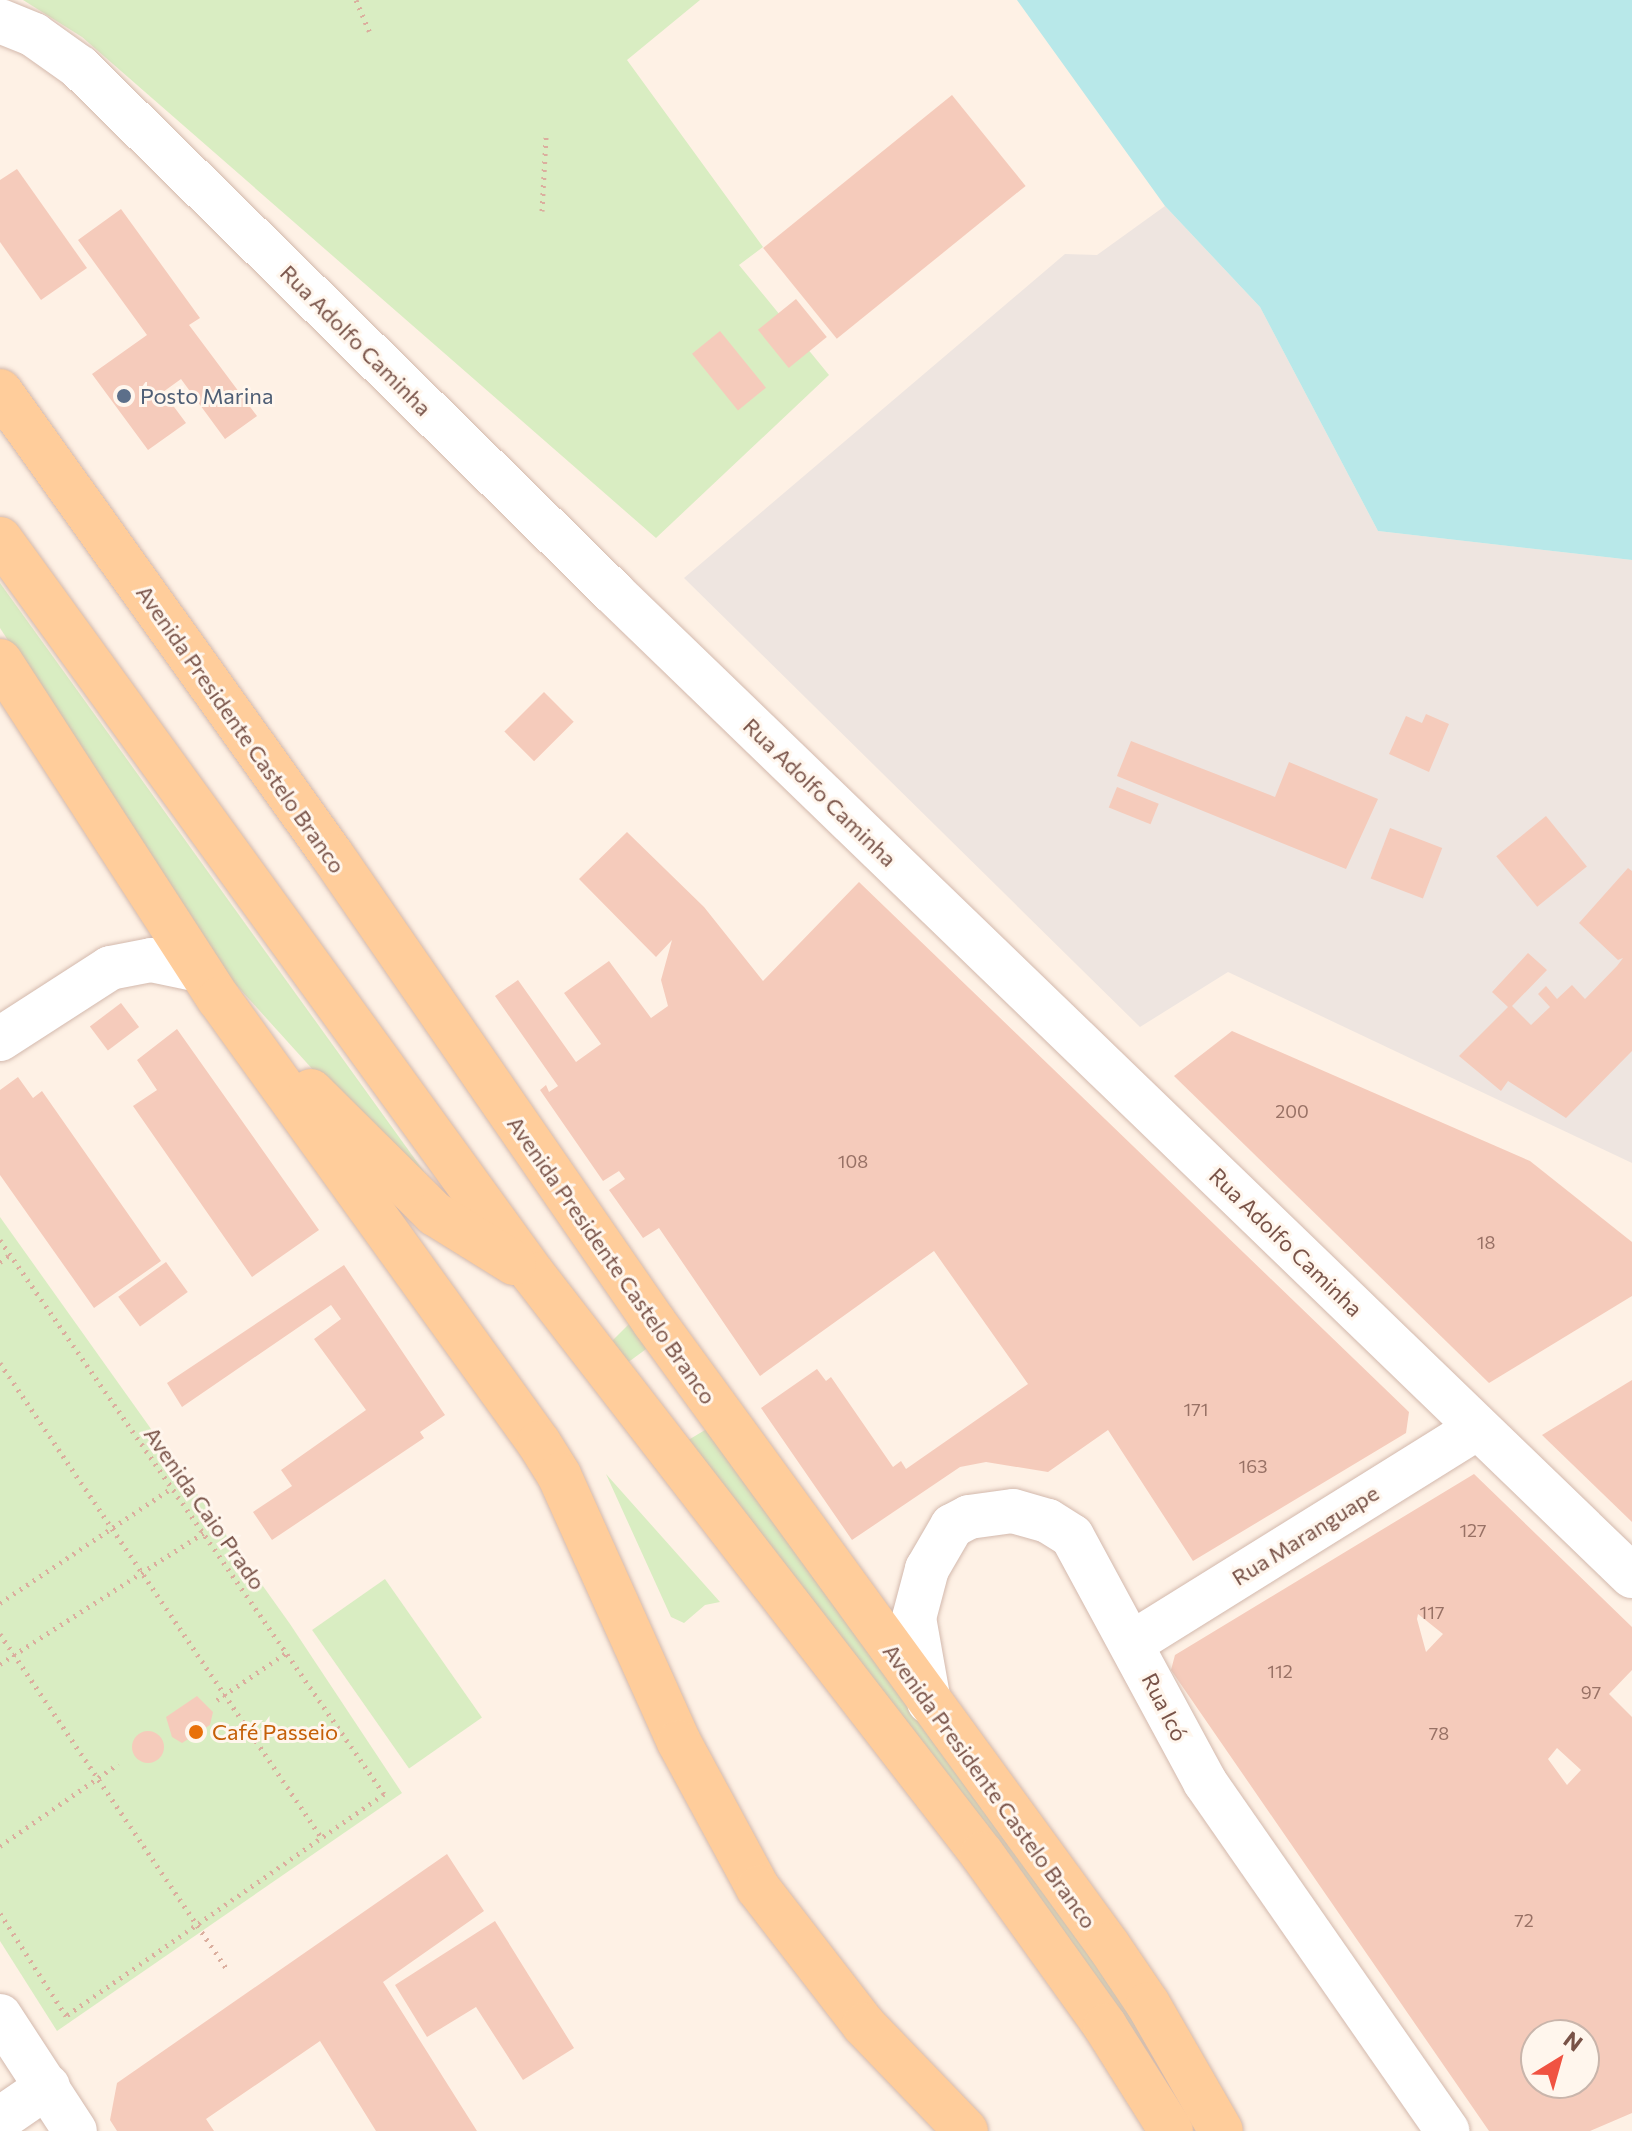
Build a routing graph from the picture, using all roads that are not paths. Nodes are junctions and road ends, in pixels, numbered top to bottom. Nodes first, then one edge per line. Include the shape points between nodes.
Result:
1 (0, 21) edge
2 (0, 391) edge
3 (0, 539) edge
4 (0, 661) edge
5 (209, 984) junction
6 (0, 1039) edge
7 (533, 1274) junction
8 (1478, 1428) junction
9 (1632, 1576) edge
10 (1132, 1643) junction
11 (929, 1702) junction
12 (0, 2016) edge
13 (48, 2086) junction
14 (1214, 2118) edge
15 (0, 2119) edge
16 (1170, 2129) edge
17 (75, 2131) edge
18 (966, 2131) edge
19 (1448, 2131) edge

1 - 8 street, Rua Adolfo Caminha via 34,35 79,67
2 - 11 main road, Avenida Presidente Castelo Branco via 332,855 654,1322
3 - 7 main road
4 - 5 main road
5 - 6 street via 151,960 110,968
5 - 7 main road via 435,1214
5 - 18 main road via 559,1475 679,1742 758,1888 864,2025
7 - 16 main road via 982,1854 1105,2026
8 - 9 street, Rua Adolfo Caminha
8 - 10 street, Rua Maranguape
10 - 11 street, Rua Icó via 1072,1536 1048,1521 1013,1511 969,1517 952,1526 935,1550 914,1618
10 - 19 street, Rua Icó via 1205,1782
11 - 14 main road, Avenida Presidente Castelo Branco via 1116,1957
12 - 13 street
13 - 15 street
13 - 17 street

